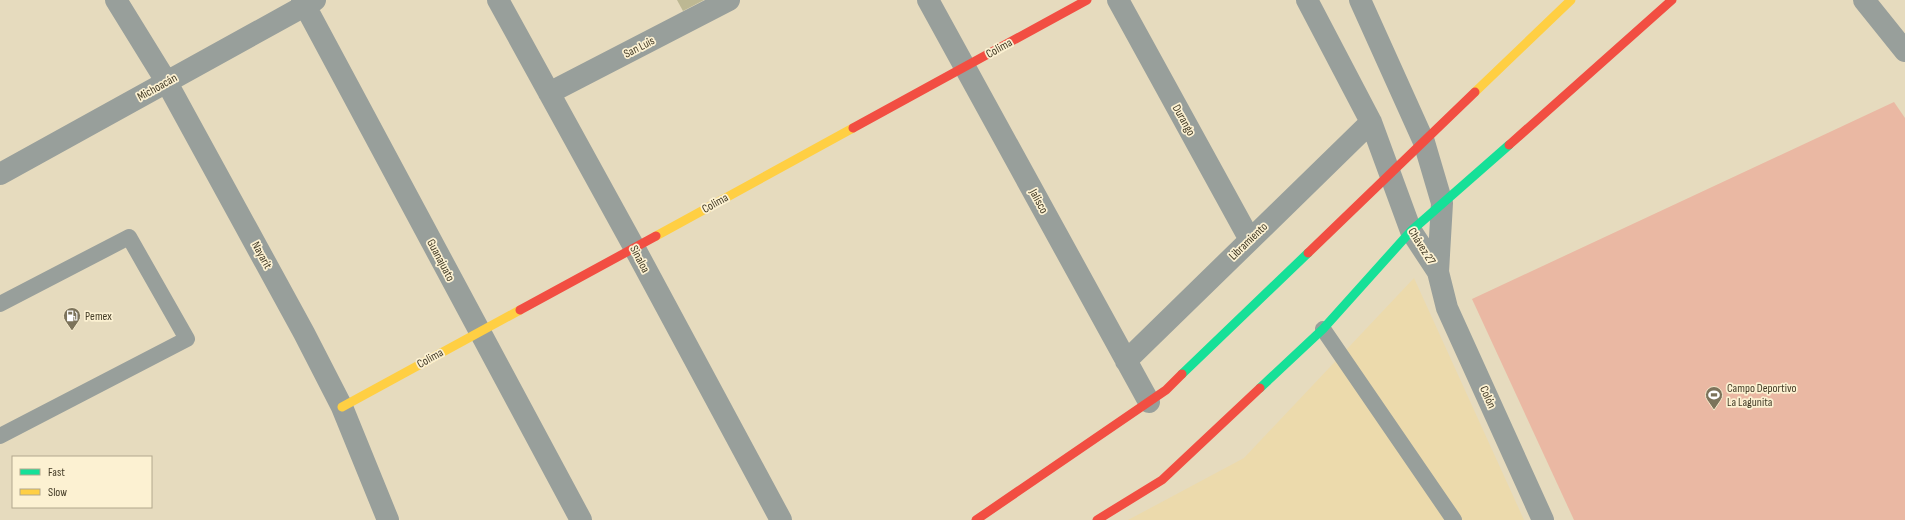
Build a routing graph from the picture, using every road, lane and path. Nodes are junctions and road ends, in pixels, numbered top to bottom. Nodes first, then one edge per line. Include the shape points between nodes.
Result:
1 (116, 0) edge
2 (498, 0) edge
3 (730, 0) edge
4 (928, 0) edge
5 (1088, 0) edge
6 (1118, 0) edge
7 (1307, 0) edge
8 (1360, 0) edge
9 (1572, 0) edge
10 (1672, 0) edge
11 (1864, 0) edge
12 (307, 2) edge
13 (1905, 51) edge
14 (966, 66) junction
15 (166, 81) junction
16 (549, 93) junction
17 (1370, 122) junction
18 (1424, 142) junction
19 (0, 174) edge
20 (1389, 176) junction
21 (1442, 203) junction
22 (1411, 231) junction
23 (1250, 240) junction
24 (634, 247) junction
25 (1438, 272) junction
26 (0, 304) edge
27 (1323, 329) junction
28 (480, 332) junction
29 (1126, 361) junction
30 (1149, 402) junction
31 (342, 407) junction
32 (0, 436) edge
33 (388, 520) edge
34 (581, 520) edge
35 (781, 520) edge
36 (976, 520) edge
37 (1097, 520) edge
38 (1454, 520) edge
39 (1543, 520) edge

1 - 15 street, Nayarit
2 - 16 street, Sinaloa
3 - 16 street, San Luis
4 - 14 street, Jalisco
5 - 14 street, Colima
6 - 23 street, Durango
7 - 17 street, Chávez 27
8 - 18 street, Chávez 27
9 - 18 street
10 - 21 street
11 - 13 street
12 - 15 street, Michoacán
12 - 28 street, Guanajuato
14 - 24 street, Colima
14 - 29 street, Jalisco
15 - 19 street, Michoacán
15 - 31 street, Nayarit
16 - 24 street, Sinaloa
17 - 20 street, Chávez 27
17 - 23 street, Libramiento
18 - 20 street
18 - 21 street, Chávez 27
20 - 22 street, Chávez 27
20 - 30 street via 1166,390
21 - 22 street
21 - 25 street, Chávez 27
22 - 25 street, Chávez 27
22 - 27 street
23 - 29 street, Libramiento
24 - 28 street, Colima
24 - 35 street, Sinaloa
25 - 39 street, Colón via 1448,308
26 - 32 lane via 129,237 187,340
27 - 37 street via 1162,480
27 - 38 lane
28 - 31 street, Colima
28 - 34 street, Guanajuato
29 - 30 street, Jalisco
30 - 36 street
31 - 33 street, Nayarit

